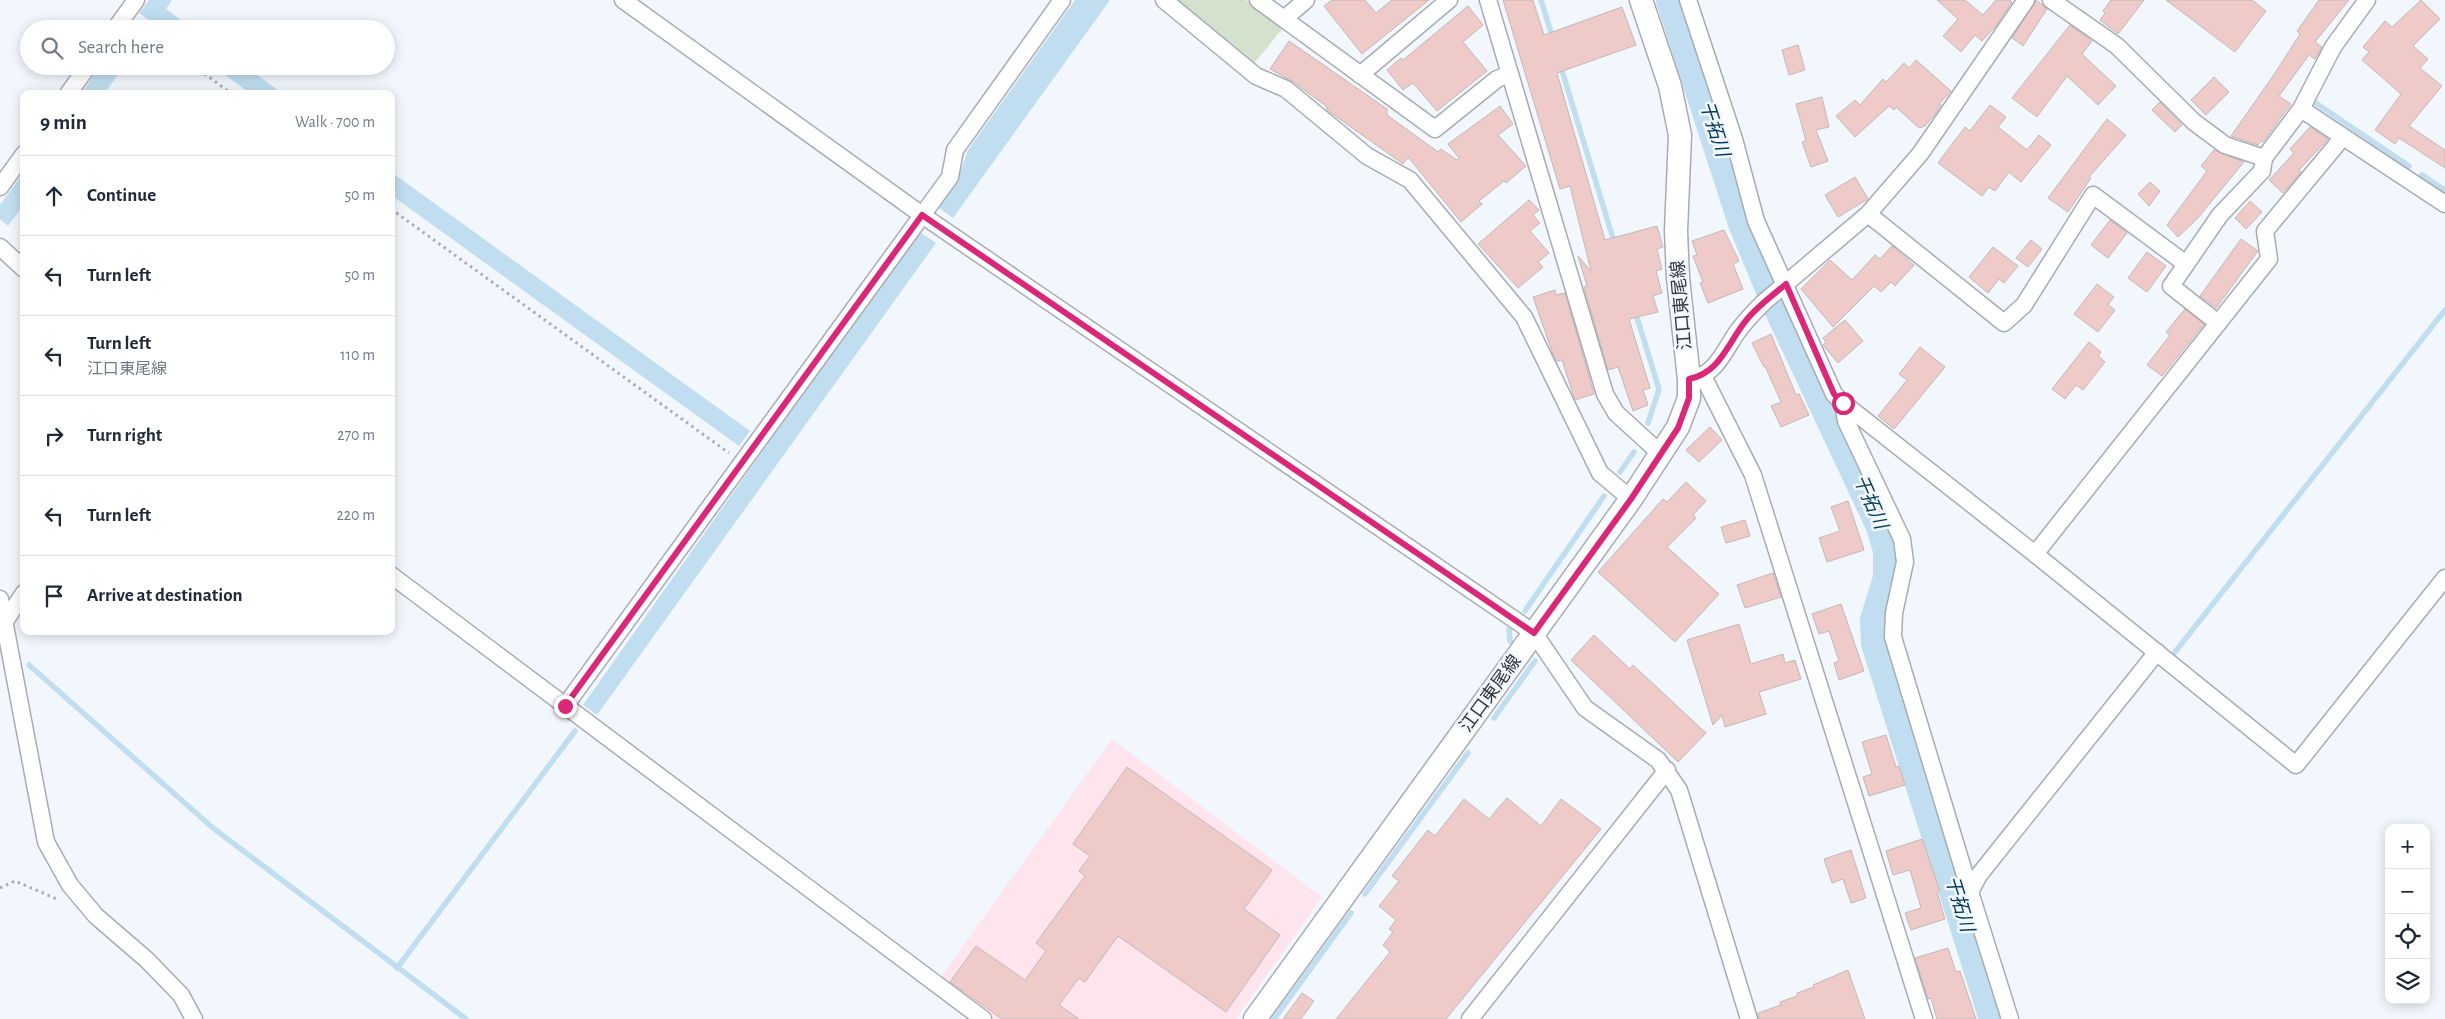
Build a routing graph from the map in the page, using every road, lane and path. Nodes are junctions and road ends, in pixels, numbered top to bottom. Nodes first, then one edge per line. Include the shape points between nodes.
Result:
1 (136, 0) edge
2 (623, 0) edge
3 (1062, 0) edge
4 (1164, 0) edge
5 (1258, 0) edge
6 (1306, 0) edge
7 (1449, 0) edge
8 (1488, 0) edge
9 (1641, 0) edge
10 (1688, 0) edge
11 (2026, 0) edge
12 (2051, 0) edge
13 (2367, 0) edge
14 (1284, 19) junction
15 (122, 20) edge
16 (1510, 74) junction
17 (82, 75) edge
18 (206, 75) edge
19 (1360, 75) junction
20 (71, 90) edge
21 (227, 90) edge
22 (2301, 109) junction
23 (2343, 136) junction
24 (2264, 158) junction
25 (20, 160) edge
26 (0, 187) edge
27 (2445, 204) edge
28 (395, 212) edge
29 (1868, 214) junction
30 (922, 215) junction
31 (0, 246) edge
32 (2186, 264) junction
33 (20, 265) edge
34 (1784, 285) junction
35 (2218, 323) junction
36 (1696, 378) junction
37 (1843, 403) junction
38 (1661, 454) junction
39 (742, 462) junction
40 (1631, 499) junction
41 (2036, 554) junction
42 (395, 578) edge
43 (2445, 578) edge
44 (0, 599) edge
45 (20, 599) edge
46 (2, 626) edge
47 (1534, 633) junction
48 (2157, 652) junction
49 (565, 706) junction
50 (1667, 770) junction
51 (0, 888) edge
52 (1970, 892) junction
53 (60, 901) dead end
54 (1475, 1017) edge
55 (194, 1019) edge
56 (983, 1019) edge
57 (1255, 1019) edge
58 (1750, 1019) edge
59 (1924, 1019) edge
60 (2010, 1019) edge

1 - 15 street
2 - 30 street
3 - 30 street via 955,150 950,177
4 - 40 street via 1256,76 1286,89 1367,156 1410,180 1524,316 1600,473
5 - 14 street
6 - 14 street
7 - 19 street
8 - 16 street
9 - 36 main road, 江口東尾線 via 1678,120 1678,278
10 - 34 street via 1734,139 1756,222
11 - 29 street via 1920,154
12 - 24 street via 2117,46 2194,122 2225,145
13 - 22 street via 2333,46
14 - 19 street
16 - 19 street via 1497,79 1434,130
16 - 38 street via 1605,394 1616,413
17 - 20 street
18 - 21 path
22 - 23 street
22 - 24 street
23 - 27 street
23 - 35 street via 2265,231 2269,259
24 - 32 street via 2262,171 2220,215
25 - 26 street
28 - 39 path
29 - 32 street via 2004,323 2024,304 2093,195
29 - 34 street
30 - 39 street
30 - 47 street
31 - 33 street
32 - 35 street via 2171,286
34 - 36 street via 1736,334 1718,363
34 - 37 street via 1834,394
35 - 41 street
36 - 38 main road, 江口東尾線 via 1678,428
36 - 59 street via 1753,475
37 - 41 street
37 - 52 street via 1846,420 1902,539 1905,562 1894,613 1893,637
38 - 40 main road, 江口東尾線
39 - 49 street
40 - 47 main road, 江口東尾線
41 - 48 street
42 - 49 street
43 - 48 street via 2296,765
44 - 46 street
45 - 46 street
46 - 55 street via 46,842 70,885 96,916 147,960 181,996
47 - 50 street via 1585,708 1658,760
47 - 57 main road, 江口東尾線
48 - 52 street via 1979,875
49 - 56 street
50 - 54 street
50 - 58 street via 1680,790
51 - 53 path via 15,881
52 - 60 street

